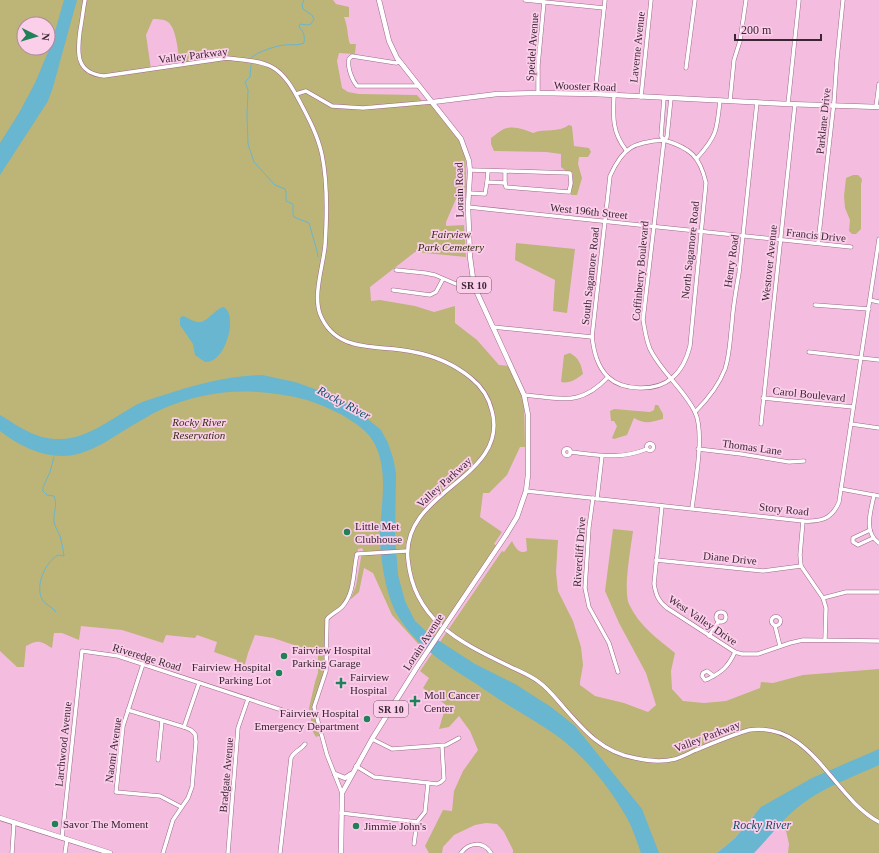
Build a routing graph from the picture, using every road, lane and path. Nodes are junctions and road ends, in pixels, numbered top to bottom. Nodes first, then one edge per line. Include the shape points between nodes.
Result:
1 (85, 0) edge
2 (379, 0) edge
3 (525, 0) edge
4 (605, 0) edge
5 (651, 0) edge
6 (695, 0) edge
7 (746, 0) edge
8 (799, 0) edge
9 (843, 0) edge
10 (544, 2) junction
11 (604, 8) junction
12 (399, 62) junction
13 (686, 68) dead end
14 (879, 84) edge
15 (419, 86) junction
16 (538, 93) junction
17 (296, 94) junction
18 (595, 94) junction
19 (614, 95) junction
20 (641, 97) junction
21 (664, 98) junction
22 (671, 98) junction
23 (720, 100) junction
24 (730, 101) junction
25 (433, 102) junction
26 (757, 102) junction
27 (788, 104) junction
28 (795, 104) junction
29 (834, 105) junction
30 (878, 107) edge
31 (664, 140) junction
32 (626, 150) junction
33 (697, 158) junction
34 (470, 170) junction
35 (488, 171) junction
36 (505, 172) junction
37 (487, 182) junction
38 (505, 184) junction
39 (469, 193) junction
40 (468, 207) junction
41 (605, 221) junction
42 (653, 227) junction
43 (702, 232) junction
44 (743, 236) junction
45 (756, 238) joint
46 (879, 239) edge
47 (781, 240) junction
48 (818, 243) junction
49 (852, 247) dead end
50 (396, 270) dead end
51 (443, 279) junction
52 (474, 286) junction
53 (393, 290) dead end
54 (870, 300) junction
55 (879, 302) edge
56 (815, 305) dead end
57 (869, 310) junction
58 (493, 326) junction
59 (592, 337) junction
60 (809, 352) dead end
61 (861, 358) junction
62 (879, 360) edge
63 (608, 377) junction
64 (671, 379) junction
65 (524, 395) junction
66 (764, 398) junction
67 (853, 407) junction
68 (695, 412) junction
69 (761, 424) dead end
70 (851, 424) junction
71 (879, 428) edge
72 (647, 449) dead end
73 (698, 449) junction
74 (570, 452) dead end
75 (602, 456) junction
76 (804, 461) dead end
77 (841, 489) junction
78 (526, 492) junction
79 (874, 495) junction
80 (879, 496) edge
81 (595, 498) junction
82 (662, 506) junction
83 (692, 508) junction
84 (803, 521) junction
85 (870, 530) junction
86 (506, 535) joint
87 (873, 538) junction
88 (879, 543) edge
89 (407, 551) junction
90 (656, 560) junction
91 (801, 566) junction
92 (879, 592) edge
93 (824, 598) junction
94 (719, 621) dead end
95 (775, 626) dead end
96 (709, 636) junction
97 (825, 640) junction
98 (879, 641) edge
99 (780, 646) junction
100 (82, 652) joint
101 (735, 652) junction
102 (143, 664) junction
103 (618, 672) dead end
104 (714, 676) dead end
105 (199, 683) junction
106 (248, 699) junction
107 (128, 710) junction
108 (298, 713) dead end
109 (162, 721) junction
110 (184, 727) junction
111 (459, 738) dead end
112 (372, 739) junction
113 (305, 744) dead end
114 (442, 746) junction
115 (158, 760) dead end
116 (356, 766) junction
117 (335, 774) junction
118 (352, 774) junction
119 (428, 783) junction
120 (342, 793) junction
121 (181, 807) junction
122 (341, 813) junction
123 (0, 818) edge
124 (14, 822) junction
125 (417, 822) junction
126 (879, 822) edge
127 (64, 838) junction
128 (414, 844) dead end
129 (12, 853) edge
130 (65, 853) edge
131 (110, 853) edge
132 (163, 853) edge
133 (228, 853) edge
134 (280, 853) edge
135 (341, 853) edge
136 (461, 853) edge
137 (491, 853) edge

1 - 17 street, Valley Parkway via 78,56 89,72 95,75 104,76 227,58 274,68
2 - 12 main road, Lorain Road / SR 10 via 389,41
3 - 10 street
4 - 11 street
5 - 20 street, Laverne Avenue
6 - 13 street
7 - 24 street via 740,41 734,60
8 - 27 street
9 - 29 street, Parklane Drive
10 - 11 street
10 - 16 street, Speidel Avenue
11 - 18 street
12 - 15 main road, Lorain Road / SR 10
12 - 15 street via 352,56 348,63 357,86
14 - 30 street
15 - 25 main road, Lorain Road / SR 10
16 - 18 main road, Wooster Road
16 - 25 main road, Wooster Road via 496,94
17 - 25 street, Wooster Road via 306,91 332,106 364,108
17 - 89 street, Valley Parkway via 313,127 324,170 326,225 318,305 325,323 346,342 360,346 413,351 449,363 478,385 493,411 492,438 483,457 477,466 421,515 412,530
18 - 19 main road, Wooster Road
19 - 20 main road, Wooster Road
19 - 32 street via 614,129
20 - 21 main road, Wooster Road
21 - 22 main road, Wooster Road
21 - 31 street, Coffinberry Boulevard via 661,136
22 - 23 main road, Wooster Road
22 - 31 street, Coffinberry Boulevard via 667,137
23 - 24 main road, Wooster Road
23 - 33 street via 712,140
24 - 26 main road, Wooster Road
25 - 34 main road, Lorain Road / SR 10 via 461,139 467,152
26 - 27 main road, Wooster Road
26 - 44 street, Henry Road
27 - 28 main road, Wooster Road
28 - 29 main road, Wooster Road
28 - 47 street, Westover Avenue
29 - 30 main road, Wooster Road
29 - 48 street, Parklane Drive
31 - 32 street, South Sagamore Road via 646,141
31 - 33 street, North Sagamore Road via 683,146
31 - 42 street, Coffinberry Boulevard
32 - 41 street, South Sagamore Road via 610,176
33 - 43 street, North Sagamore Road via 706,183
34 - 35 street
34 - 39 main road, Lorain Road / SR 10
35 - 36 street
35 - 37 street
36 - 38 street
36 - 38 street via 570,173 571,183 569,192 506,187
37 - 38 street
37 - 39 street via 485,194
39 - 40 main road, Lorain Road / SR 10
40 - 41 street, West 196th Street
40 - 52 main road, Lorain Road / SR 10
41 - 42 street, West 196th Street
41 - 59 street, South Sagamore Road
42 - 43 street, West 196th Street
42 - 64 street, Coffinberry Boulevard via 644,320 650,349
43 - 44 street, West 196th Street
43 - 64 street, North Sagamore Road via 690,346 683,364
44 - 45 street, West 196th Street
44 - 68 street, Henry Road via 728,356 718,383
45 - 47 street, Francis Drive
46 - 54 street, Story Road
47 - 48 street, Francis Drive
47 - 66 street, Westover Avenue
48 - 49 street, Francis Drive
50 - 51 street via 425,273
51 - 52 street via 456,284
51 - 53 street via 436,292 430,295
52 - 58 main road, Lorain Road / SR 10
54 - 55 street
54 - 57 street, Story Road
56 - 57 street
57 - 61 street, Story Road
58 - 59 street
58 - 65 main road, Lorain Road / SR 10
59 - 63 street, South Sagamore Road via 596,357
60 - 61 street
61 - 62 street
61 - 67 street, Story Road
63 - 64 street via 622,385 642,388 652,388
63 - 65 street via 590,393 571,399
64 - 68 street, Coffinberry Boulevard
65 - 78 main road, Lorain Road / SR 10 via 528,415
66 - 67 street, Carol Boulevard
66 - 69 street, Westover Avenue
67 - 70 street, Story Road
68 - 73 street, Coffinberry Boulevard via 700,437
70 - 71 street
70 - 77 street, Story Road
72 - 75 street via 625,456
73 - 76 street, Thomas Lane via 789,462
73 - 83 street, Coffinberry Boulevard
74 - 75 street
75 - 81 street, Rivercliff Drive
77 - 79 street
77 - 84 street, Story Road via 839,502 832,514 819,521
78 - 81 street, Story Road
78 - 86 main road, Lorain Road / SR 10 via 517,517
79 - 80 street
79 - 85 street
81 - 82 street, Story Road
81 - 103 street, Rivercliff Drive via 589,527 585,588 589,607 609,643
82 - 83 street, Story Road
82 - 90 street, West Valley Drive
83 - 84 street, Story Road
84 - 91 street
85 - 87 street
85 - 87 street via 853,538 853,542 858,545
86 - 112 main road, Lorain Avenue / SR 10, bridge
87 - 88 street
89 - 117 street via 357,554 348,596 342,607 329,617 326,623 326,671 314,707
89 - 126 street, Valley Parkway via 414,586 422,604 438,624 461,641 542,684 591,738 610,750 636,759 659,761 675,759 749,730 760,728 781,733 810,751 845,793
90 - 91 street, Diane Drive via 763,571
90 - 96 street, West Valley Drive via 654,584 655,594 660,602
91 - 93 street
92 - 93 street via 846,592
93 - 97 street
94 - 96 street
95 - 99 street
96 - 101 street, West Valley Drive
97 - 98 street, West Valley Drive
97 - 99 street, West Valley Drive via 804,640
99 - 101 street, West Valley Drive via 758,654
100 - 102 street, Riveredge Road via 118,656
100 - 127 street, Larchwood Avenue
101 - 104 street via 725,670
102 - 105 street, Riveredge Road
102 - 107 street, Naomi Avenue
105 - 106 street, Riveredge Road
105 - 110 street
106 - 108 street, Riveredge Road
106 - 133 street, Bradgate Avenue via 238,728
107 - 109 street
107 - 121 street, Naomi Avenue via 123,726 116,792 160,796
109 - 110 street
109 - 115 street
110 - 121 street via 195,734 196,742 192,788
111 - 114 street
112 - 114 street via 392,749
112 - 116 main road, Lorain Avenue / SR 10
113 - 134 street via 291,758
114 - 119 street via 444,779 437,784
116 - 118 main road, Lorain Avenue / SR 10
116 - 119 street via 374,777
117 - 118 main road via 345,778
117 - 120 street
118 - 120 main road, Lorain Avenue / SR 10
119 - 125 street via 425,812
120 - 122 main road, Lorain Avenue / SR 10
121 - 132 street
122 - 125 street
122 - 135 main road, Lorain Avenue / SR 10
123 - 124 main road
124 - 127 main road
124 - 129 street
125 - 128 street
127 - 130 street, Larchwood Avenue
127 - 131 main road
136 - 137 street via 474,844 486,847

